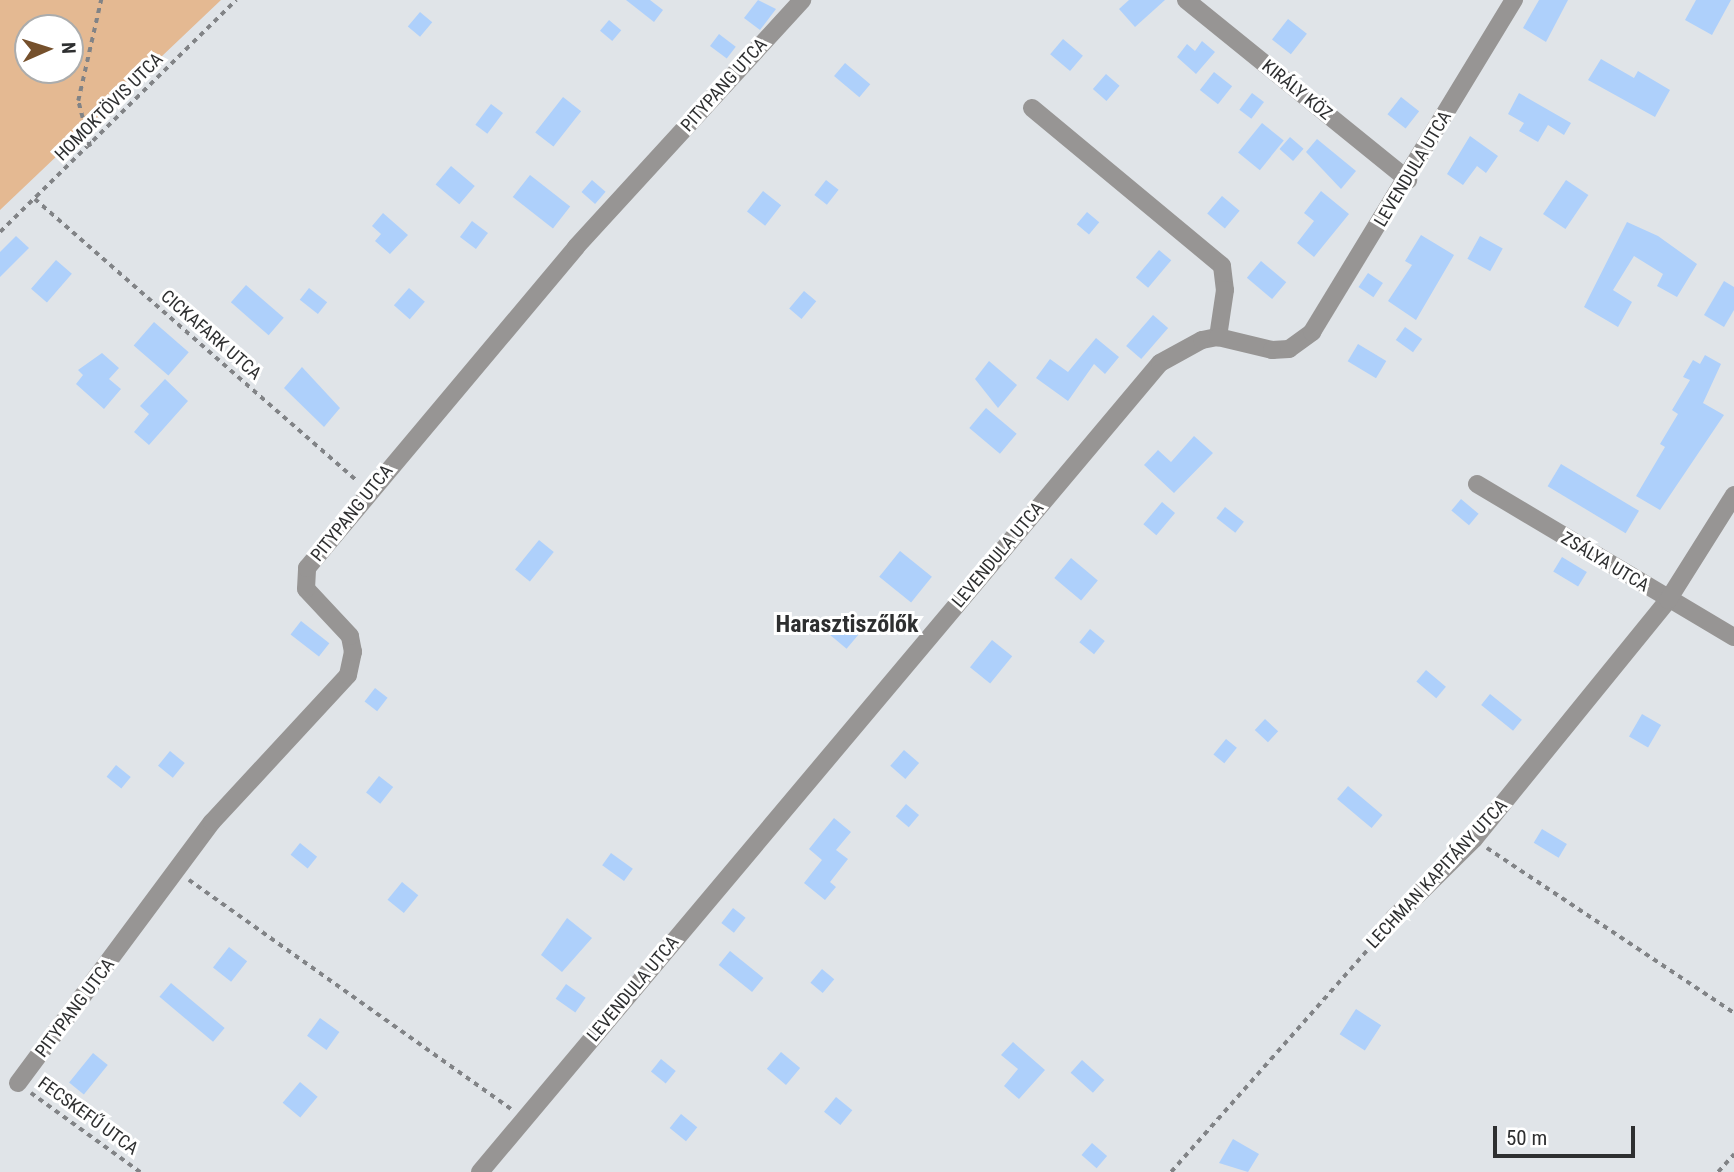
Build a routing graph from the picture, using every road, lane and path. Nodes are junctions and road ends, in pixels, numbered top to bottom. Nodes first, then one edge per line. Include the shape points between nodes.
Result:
1 (101, 0) edge
2 (236, 0) edge
3 (802, 0) edge
4 (1186, 0) edge
5 (1514, 0) edge
6 (1032, 108) dead end
7 (90, 148) junction
8 (1408, 180) junction
9 (35, 199) junction
10 (0, 232) edge
11 (1218, 337) junction
12 (1477, 484) dead end
13 (369, 491) junction
14 (1734, 495) edge
15 (1668, 600) junction
16 (1734, 638) edge
17 (1474, 839) junction
18 (178, 872) junction
19 (1393, 919) joint
20 (1734, 1013) edge
21 (18, 1083) joint
22 (524, 1118) junction
23 (1734, 1154) edge
24 (140, 1172) edge
25 (480, 1172) edge
26 (1171, 1172) edge
27 (1718, 1172) edge

1 - 7 path via 78,101
2 - 7 path, HOMOKTÖVIS UTCA
3 - 13 street, PITYPANG UTCA via 576,247
4 - 8 street, KIRÁLY KÖZ
5 - 8 street, LEVENDULA UTCA
6 - 11 street via 1222,267
7 - 9 path, HOMOKTÖVIS UTCA
8 - 11 street, LEVENDULA UTCA via 1312,332 1298,344 1272,351
9 - 10 path, HOMOKTÖVIS UTCA
9 - 13 path, CICKAFARK UTCA
11 - 22 street, LEVENDULA UTCA via 1186,346 1160,363
12 - 15 street, ZSÁLYA UTCA
13 - 18 street, PITYPANG UTCA via 303,576 310,595 350,636 353,652 348,675 289,744 250,777
14 - 15 street, LECHMAN KAPITÁNY UTCA
15 - 16 street, ZSÁLYA UTCA
15 - 17 street, LECHMAN KAPITÁNY UTCA
17 - 19 street, LECHMAN KAPITÁNY UTCA
17 - 20 path
18 - 21 street, PITYPANG UTCA
18 - 22 path
19 - 26 path, LECHMAN KAPITÁNY UTCA
21 - 24 path, FECSKEFŰ UTCA
22 - 25 street, LEVENDULA UTCA
23 - 27 path

